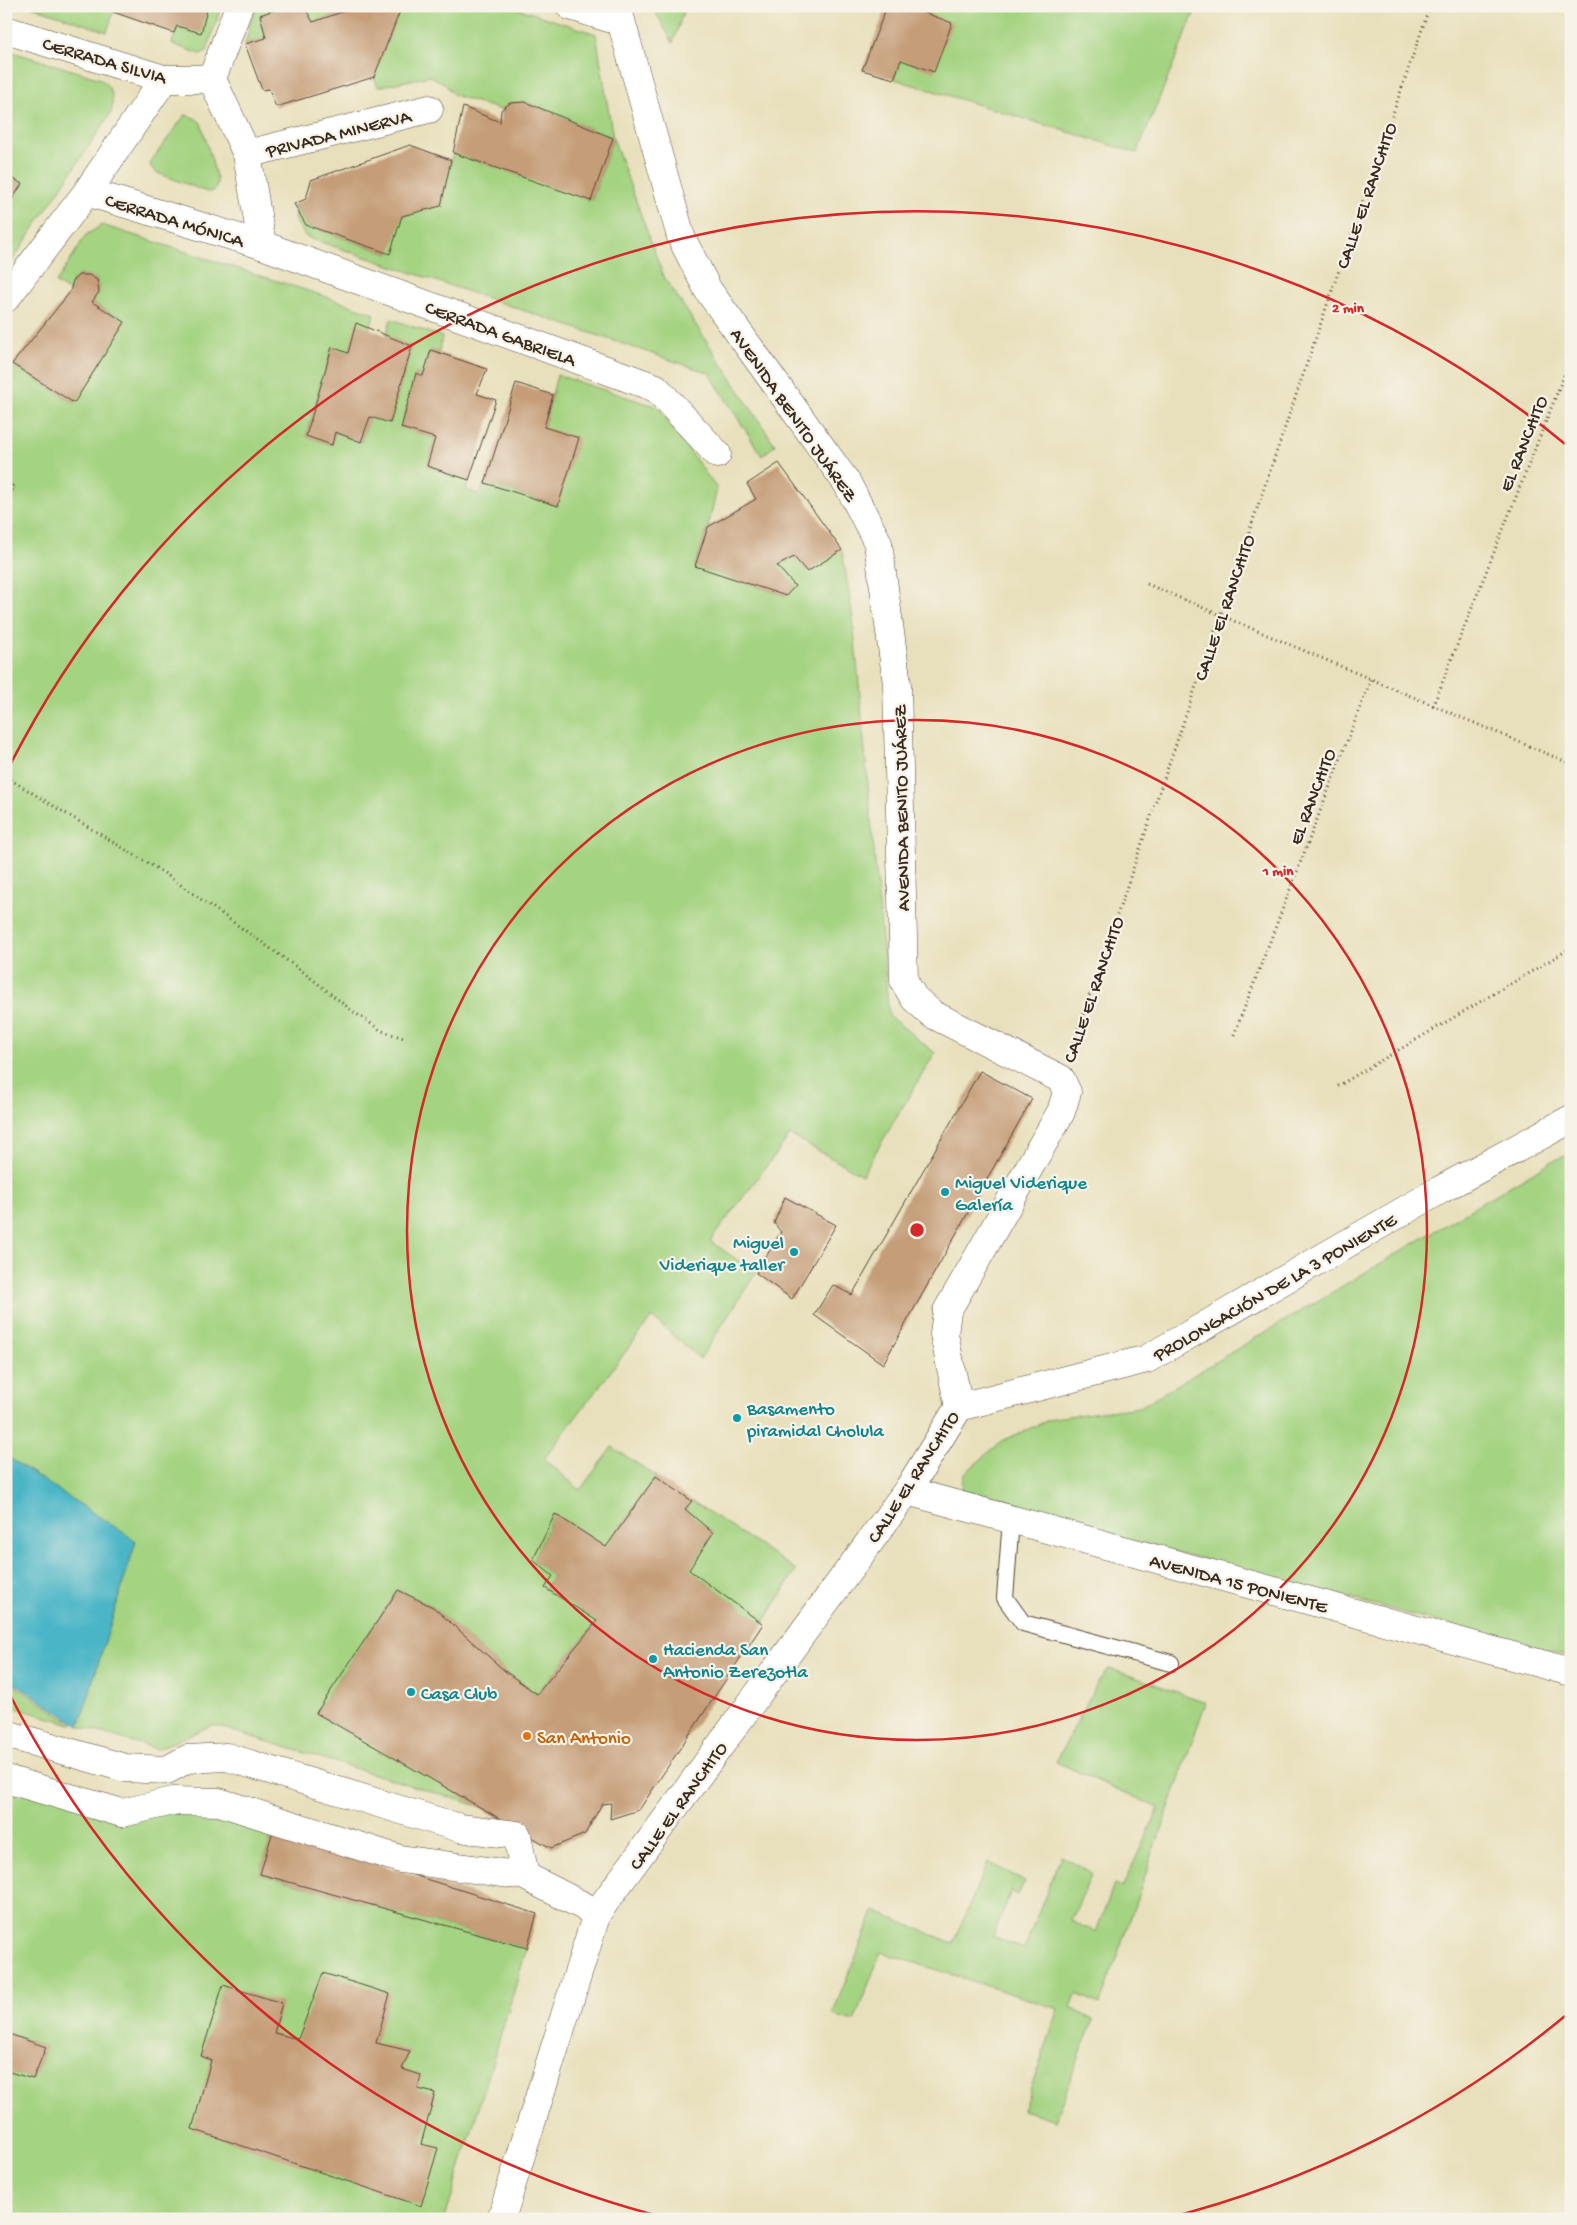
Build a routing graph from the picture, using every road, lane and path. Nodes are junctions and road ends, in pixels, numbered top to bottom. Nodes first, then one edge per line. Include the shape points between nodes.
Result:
1 (239, 6) edge
2 (570, 6) edge
3 (1430, 6) edge
4 (619, 14) edge
5 (6, 30) edge
6 (164, 79) junction
7 (212, 79) junction
8 (429, 109) dead end
9 (248, 154) junction
10 (86, 192) junction
11 (262, 245) junction
12 (6, 298) edge
13 (1571, 358) edge
14 (718, 454) dead end
15 (1147, 584) dead end
16 (1370, 679) junction
17 (1433, 706) junction
18 (1571, 764) edge
19 (6, 776) edge
20 (1571, 948) edge
21 (1234, 1035) dead end
22 (404, 1038) dead end
23 (1061, 1079) junction
24 (1338, 1086) dead end
25 (1571, 1119) edge
26 (959, 1406) junction
27 (907, 1491) junction
28 (1010, 1519) junction
29 (1171, 1662) dead end
30 (1571, 1672) edge
31 (6, 1734) edge
32 (167, 1770) junction
33 (6, 1779) edge
34 (173, 1801) junction
35 (525, 1876) junction
36 (598, 1913) junction
37 (501, 2219) edge

1 - 7 street
2 - 4 street
3 - 23 path, CALLE EL RANCHITO
4 - 23 street, AVENIDA BENITO JUÁREZ via 681,237 708,290 847,483 878,543 896,684 904,981 914,998 932,1014
5 - 6 street, CERRADA SILVIA
6 - 7 street, CERRADA SILVIA
6 - 10 street, CERRADA MÓNICA
7 - 9 street
8 - 9 street, PRIVADA MINERVA
9 - 11 street, CERRADA MÓNICA
10 - 11 street, CERRADA MÓNICA
10 - 12 street, CERRADA MÓNICA
11 - 14 street, CERRADA GABRIELA via 656,388
13 - 17 path, EL RANCHITO
15 - 16 path
16 - 17 path
16 - 21 path, EL RANCHITO
17 - 18 path
19 - 22 path via 164,874 382,1031
20 - 24 path
23 - 26 street, CALLE EL RANCHITO via 1068,1092 1061,1112 948,1311 944,1334
25 - 26 street, PROLONGACIÓN DE LA 3 PONIENTE via 1440,1190 1147,1359
26 - 27 street, CALLE EL RANCHITO
27 - 28 street, AVENIDA 15 PONIENTE
27 - 36 street, CALLE EL RANCHITO
28 - 29 lane via 1005,1598 1023,1623
28 - 30 street, AVENIDA 15 PONIENTE
31 - 32 street via 126,1768
32 - 34 street
32 - 35 street via 187,1759 227,1757 460,1828 517,1835
33 - 34 street via 122,1813
34 - 35 street via 219,1802 400,1859
35 - 36 street
36 - 37 street, CALLE EL RANCHITO

